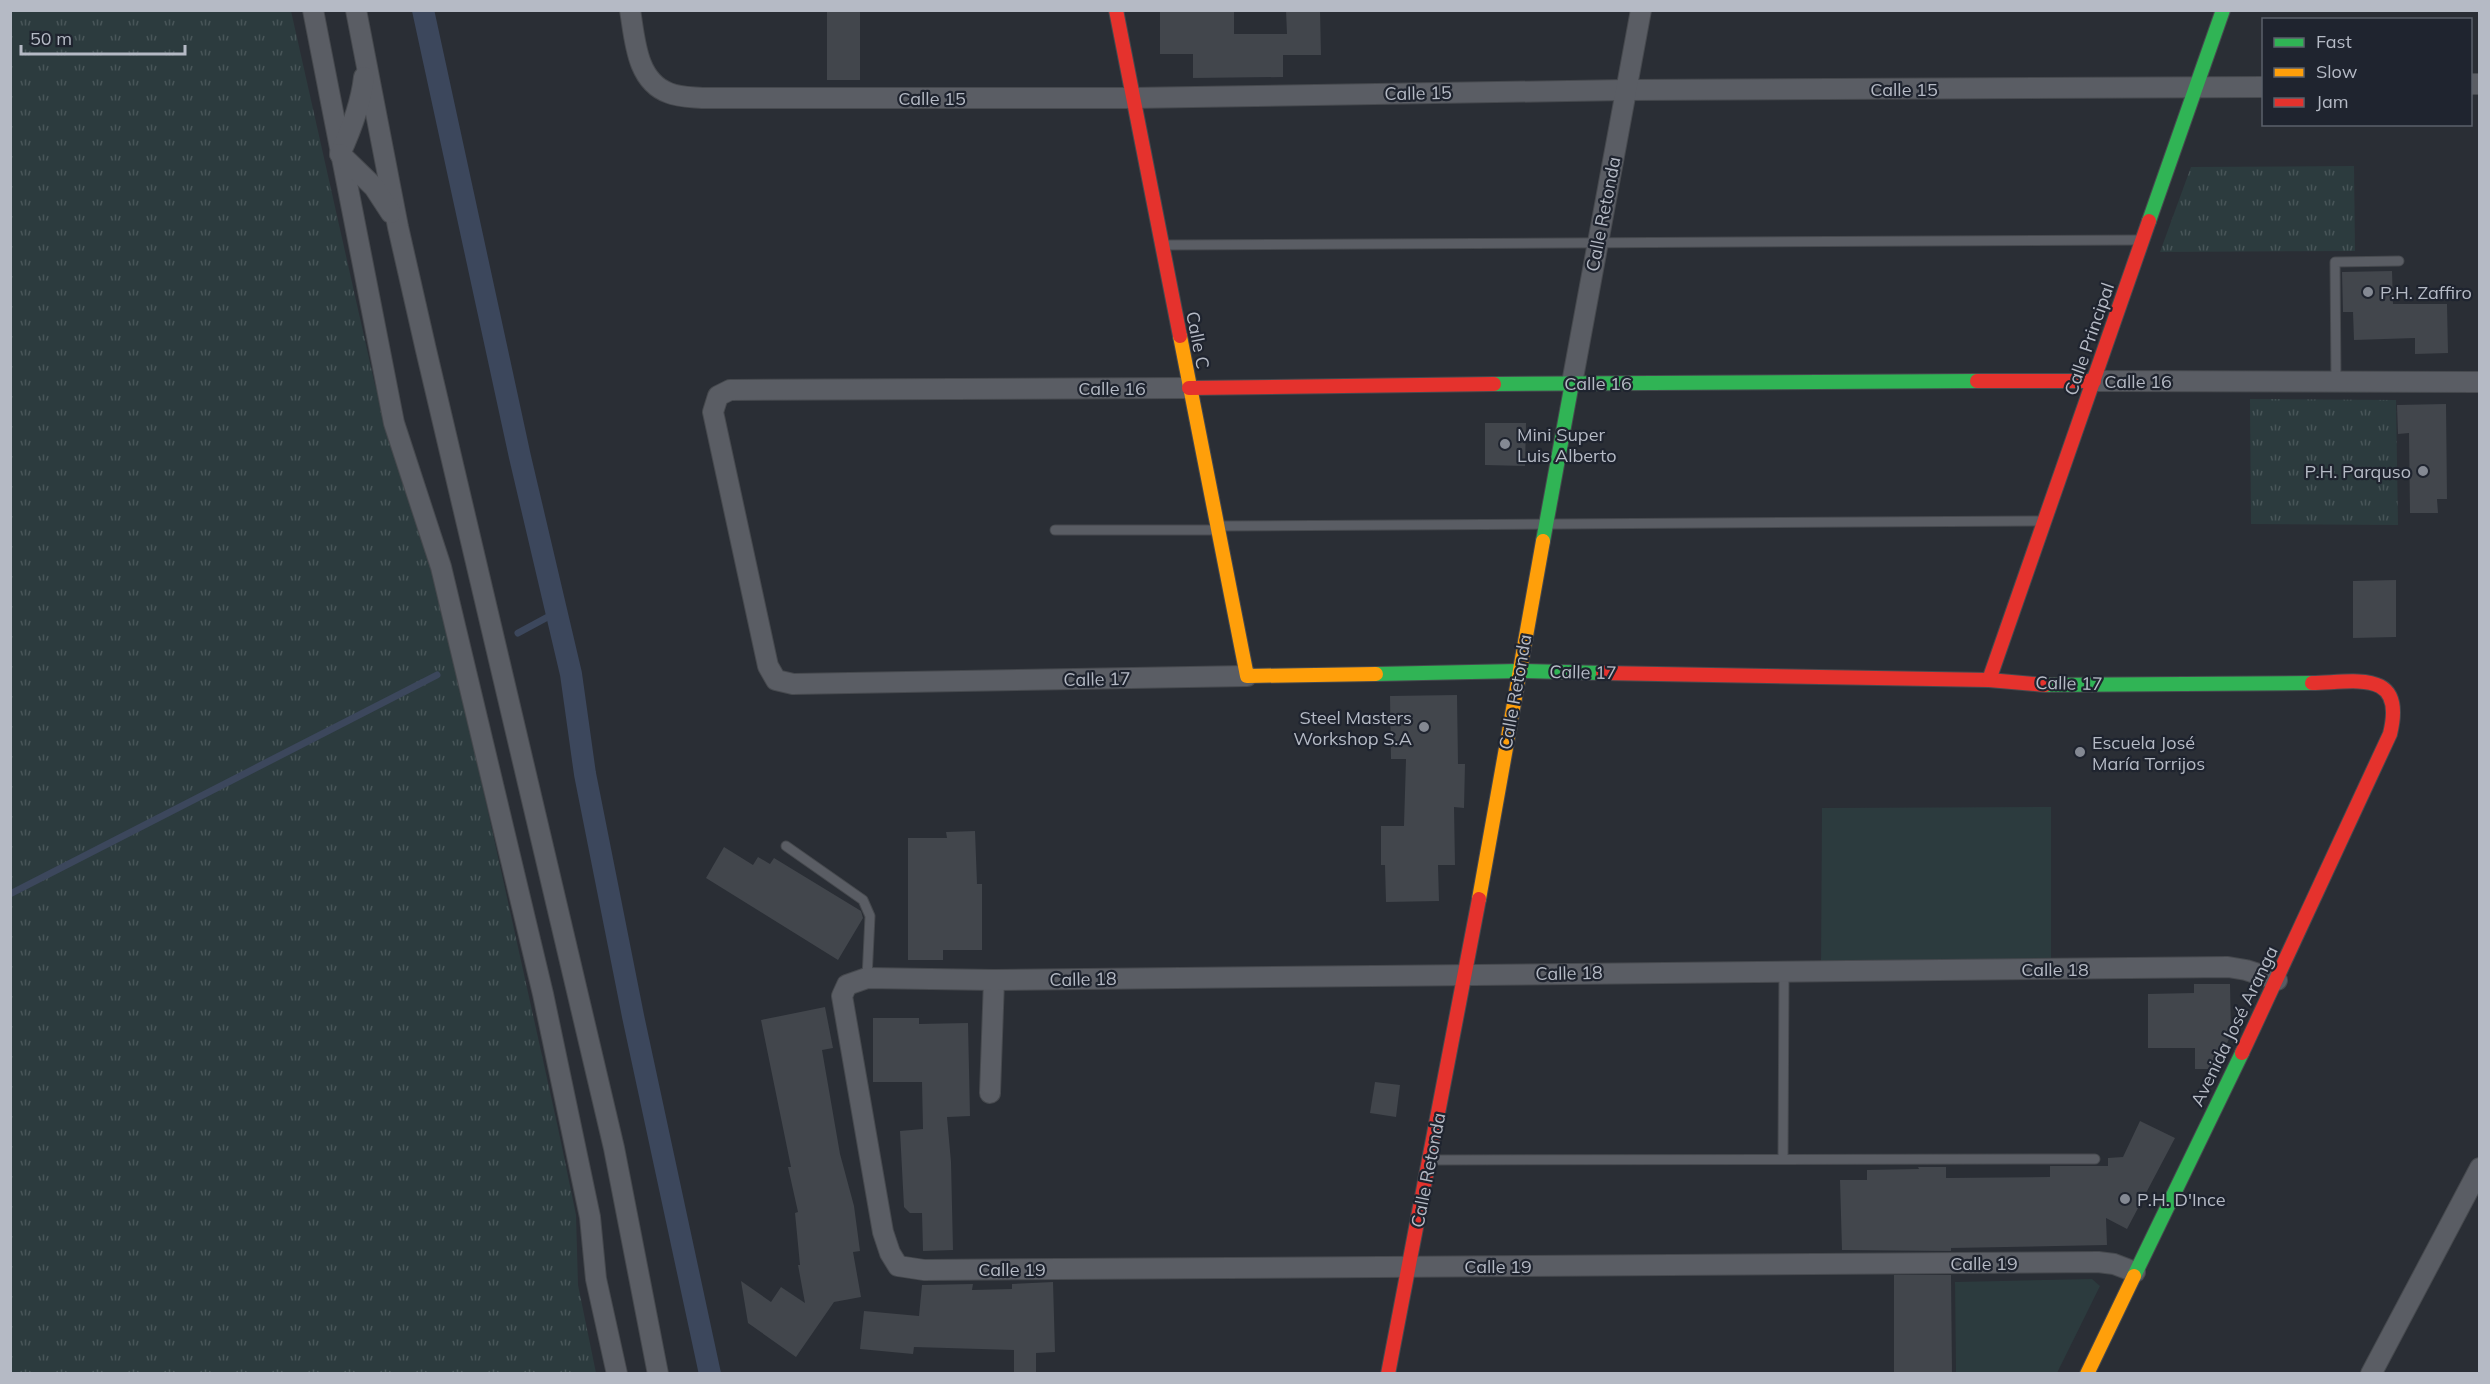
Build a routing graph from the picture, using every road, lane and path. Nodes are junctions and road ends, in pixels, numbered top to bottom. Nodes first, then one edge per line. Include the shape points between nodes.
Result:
1 (313, 10) edge
2 (356, 10) edge
3 (630, 10) edge
4 (1116, 10) edge
5 (1641, 10) edge
6 (2223, 10) edge
7 (364, 55) junction
8 (2262, 87) edge
9 (2195, 89) junction
10 (1626, 90) junction
11 (1132, 98) junction
12 (340, 154) junction
13 (398, 227) junction
14 (2143, 240) junction
15 (1597, 243) junction
16 (1161, 245) junction
17 (2399, 261) dead end
18 (2094, 381) junction
19 (2336, 381) junction
20 (2480, 382) edge
21 (1572, 383) junction
22 (1189, 388) junction
23 (2045, 521) junction
24 (1546, 524) junction
25 (1217, 528) junction
26 (1055, 530) dead end
27 (1519, 671) junction
28 (1247, 676) junction
29 (776, 680) joint
30 (1989, 680) junction
31 (2388, 690) joint
32 (786, 846) dead end
33 (1784, 971) junction
34 (1465, 974) junction
35 (863, 979) junction
36 (994, 980) junction
37 (2277, 980) junction
38 (990, 1093) dead end
39 (1783, 1159) junction
40 (2095, 1159) dead end
41 (1430, 1160) junction
42 (2480, 1168) edge
43 (1410, 1266) junction
44 (2135, 1272) junction
45 (617, 1374) edge
46 (658, 1374) edge
47 (1389, 1374) edge
48 (2087, 1374) edge
49 (2371, 1374) edge

1 - 12 street
2 - 7 street
3 - 11 street, Calle 15 via 647,77 670,94 702,98
4 - 11 street, Calle C
5 - 10 street, Calle Retonda
6 - 9 street, Calle Principal
7 - 12 street via 359,106
7 - 13 street
8 - 9 street, Calle 15
9 - 10 street, Calle 15
9 - 14 street, Calle Principal
10 - 11 street, Calle 15
10 - 15 street, Calle Retonda
11 - 16 street, Calle C
12 - 13 street via 374,187
12 - 45 street via 394,423 441,567 543,994 590,1217 597,1279
13 - 46 street via 614,1148
14 - 15 lane
14 - 18 street, Calle Principal
15 - 16 lane
15 - 21 street, Calle Retonda
16 - 22 street, Calle C
17 - 19 lane via 2335,262
18 - 19 street, Calle 16
18 - 21 street, Calle 16
18 - 23 street, Calle Principal
19 - 20 street, Calle 16
21 - 22 street, Calle 16
21 - 24 street, Calle Retonda
22 - 25 street, Calle C
22 - 29 street, Calle 16 via 730,390 718,396 713,411 768,666
23 - 24 lane
23 - 30 street, Calle Principal
24 - 25 lane
24 - 27 street, Calle Retonda
25 - 26 lane
25 - 28 street, Calle C
27 - 28 street, Calle 17
27 - 30 street, Calle 17
27 - 34 street, Calle Retonda
28 - 29 street, Calle 17 via 793,684
30 - 31 street, Calle 17 via 2047,685 2368,682
31 - 37 street, Avenida José Aranga via 2394,708 2390,734
32 - 35 lane via 863,900 870,916
33 - 34 street, Calle 18
33 - 37 street, Calle 18 via 2228,967
33 - 39 lane
34 - 36 street, Calle 18
34 - 41 street, Calle Retonda
35 - 36 street, Calle 18
35 - 43 street, Calle 19 via 847,985 842,996 883,1232 898,1266 924,1270
36 - 38 street
37 - 44 street, Avenida José Aranga
39 - 40 lane
39 - 41 lane
41 - 43 street, Calle Retonda
42 - 49 street
43 - 44 street, Calle 19 via 2098,1262
43 - 47 street, Calle Retonda
44 - 48 street, Avenida José Aranga

